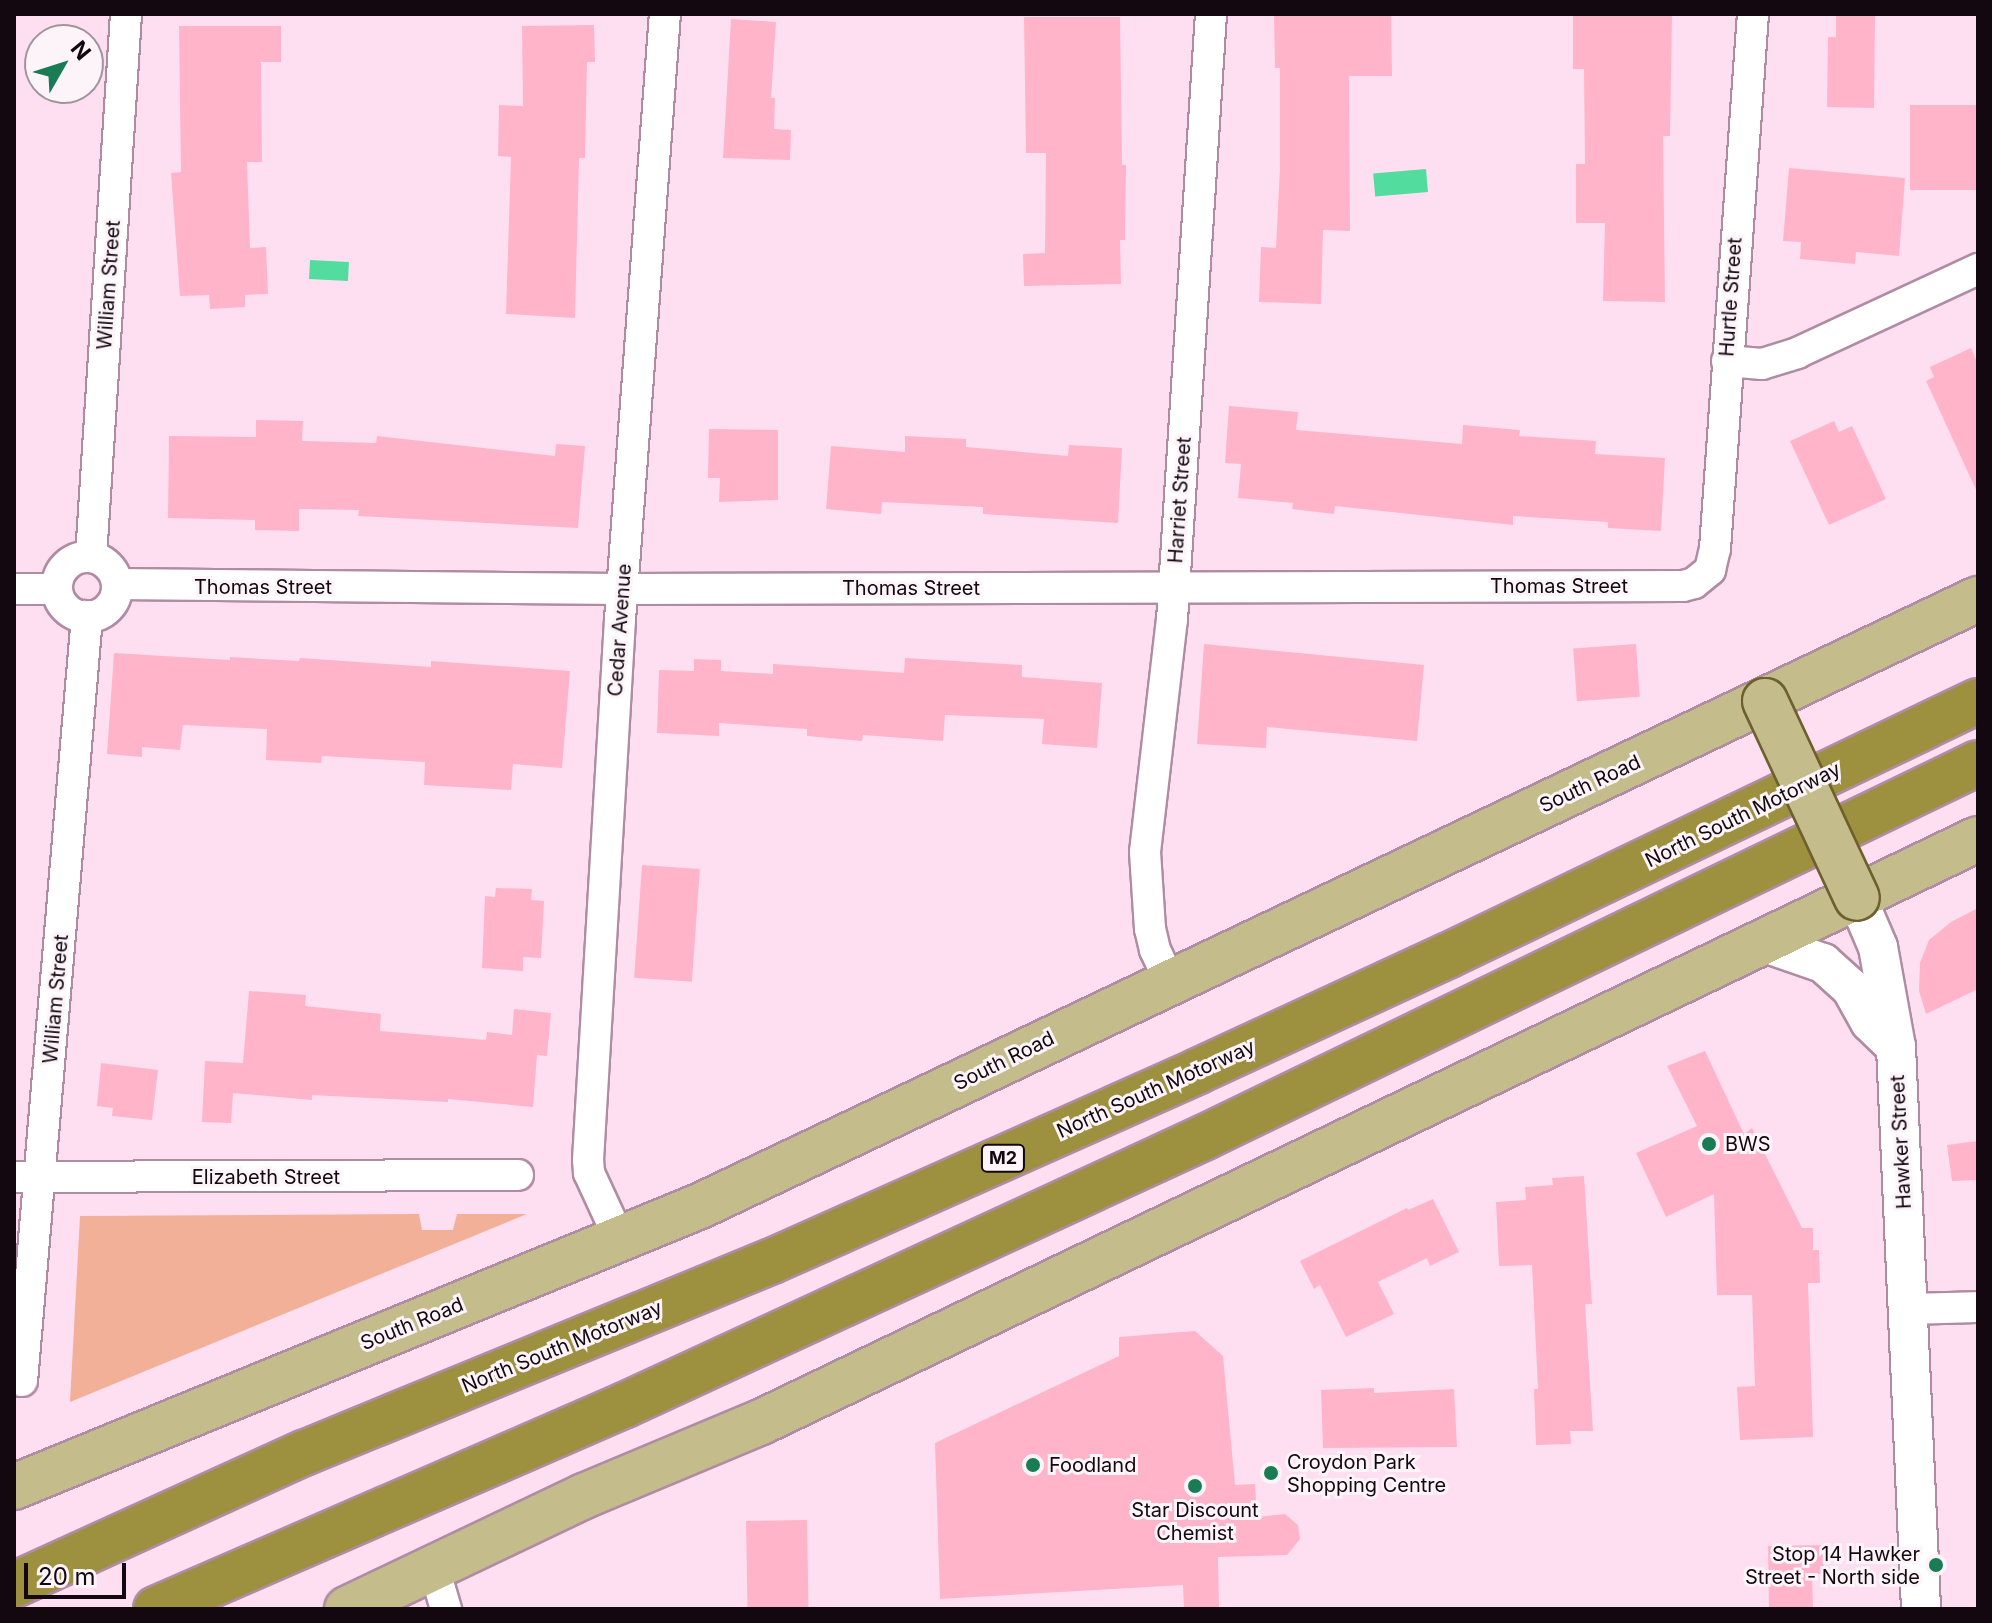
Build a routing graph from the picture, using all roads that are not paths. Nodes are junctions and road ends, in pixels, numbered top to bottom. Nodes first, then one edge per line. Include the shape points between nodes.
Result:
1 (126, 14) edge
2 (665, 14) edge
3 (1211, 14) edge
4 (1753, 14) edge
5 (1978, 269) edge
6 (1727, 361) junction
7 (91, 557) junction
8 (1703, 578) joint
9 (117, 584) junction
10 (1174, 586) junction
11 (14, 589) edge
12 (57, 589) junction
13 (622, 589) junction
14 (1978, 599) edge
15 (87, 616) junction
16 (1765, 701) junction
17 (1978, 701) edge
18 (1978, 763) edge
19 (1978, 839) edge
20 (1857, 898) junction
21 (1762, 942) junction
22 (1170, 982) junction
23 (1896, 1047) junction
24 (518, 1175) dead end
25 (28, 1177) edge
26 (620, 1240) junction
27 (1978, 1307) edge
28 (1908, 1309) junction
29 (22, 1381) dead end
30 (14, 1487) edge
31 (434, 1568) junction
32 (14, 1585) edge
33 (156, 1609) edge
34 (347, 1609) edge
35 (446, 1609) edge
36 (1921, 1609) edge

1 - 7 street, William Street
2 - 13 street, Cedar Avenue
3 - 10 street, Harriet Street
4 - 6 street, Hurtle Street
5 - 6 street via 1797,353 1762,364
6 - 8 street, Hurtle Street via 1715,549
7 - 9 street via 111,569
7 - 12 street via 63,568
8 - 10 street, Thomas Street via 1683,586
9 - 13 street, Thomas Street
9 - 15 street via 106,610
10 - 13 street, Thomas Street
10 - 22 street, Harriet Street via 1145,852 1150,929
11 - 12 street
12 - 15 street via 64,606
13 - 26 street, Cedar Avenue via 588,1160
14 - 16 main road, South Road
15 - 25 street, William Street
16 - 20 main road, Hawker Street, bridge
16 - 22 main road, South Road
17 - 32 highway, North South Motorway / M2 via 1198,1071 772,1261 304,1453
18 - 33 highway via 1205,1137 625,1405
19 - 20 main road
20 - 21 main road
20 - 23 street, Hawker Street via 1878,947
21 - 23 street via 1823,963 1851,988 1870,1022
21 - 31 main road via 761,1422 584,1496
22 - 26 main road, South Road
23 - 28 street, Hawker Street
24 - 25 street, Elizabeth Street
25 - 29 street, William Street
26 - 30 main road, South Road
27 - 28 street
28 - 36 street, Hawker Street
31 - 34 main road
31 - 35 street

